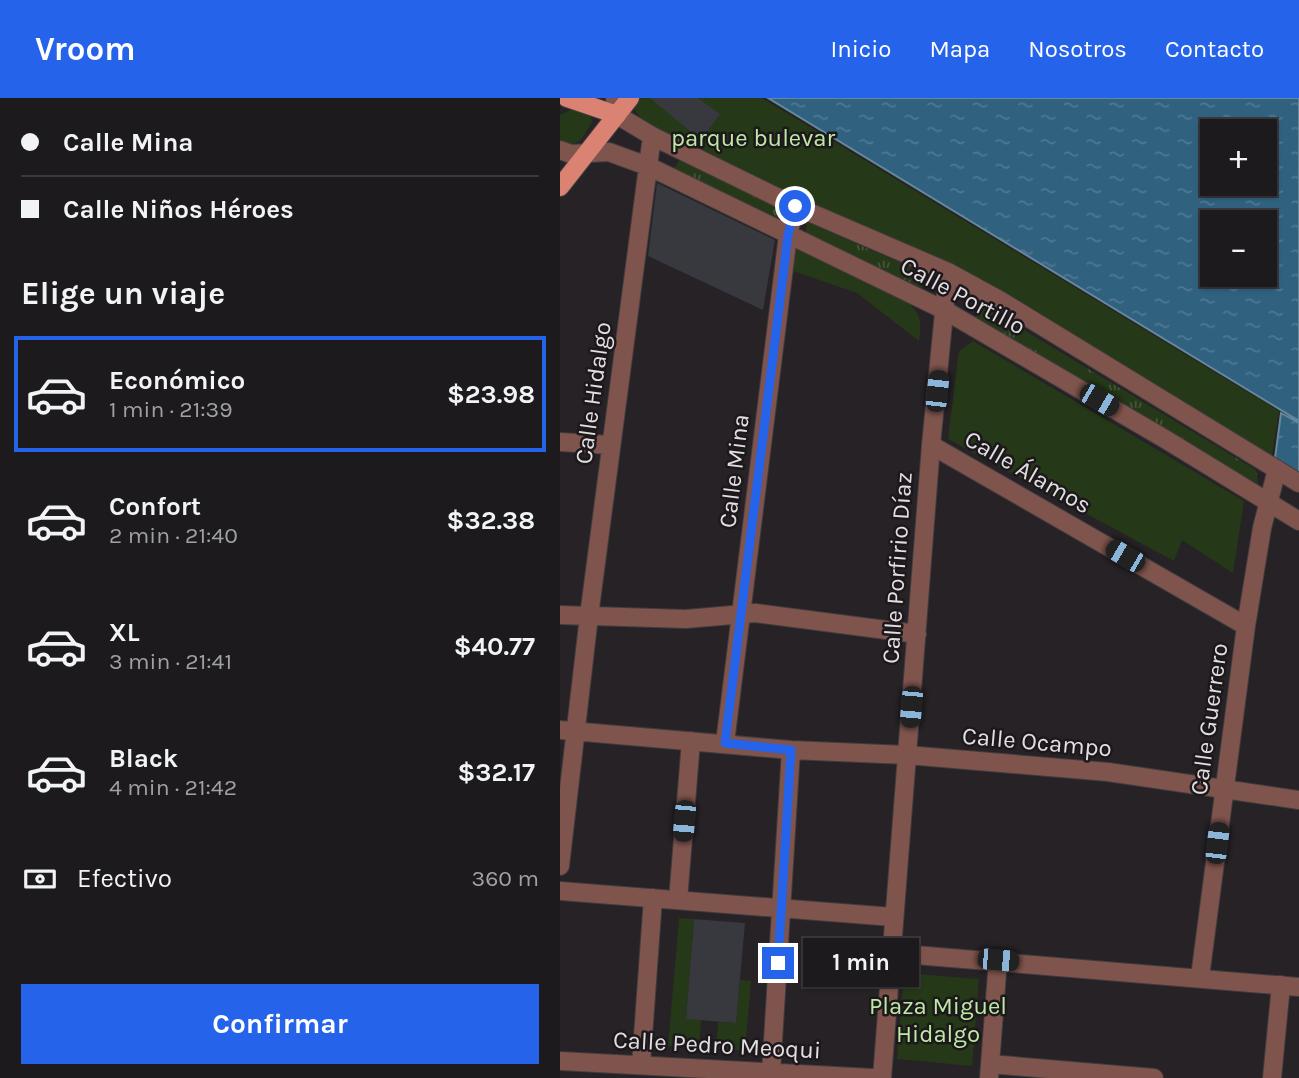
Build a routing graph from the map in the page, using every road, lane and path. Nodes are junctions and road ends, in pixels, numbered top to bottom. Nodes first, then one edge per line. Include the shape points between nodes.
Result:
1 (567, 98) edge
2 (630, 98) edge
3 (616, 107) edge
4 (652, 136) junction
5 (560, 150) edge
6 (587, 153) junction
7 (650, 167) junction
8 (560, 187) edge
9 (795, 206) junction
10 (788, 235) junction
11 (948, 271) junction
12 (946, 310) junction
13 (560, 442) edge
14 (610, 445) junction
15 (931, 445) junction
16 (1277, 469) junction
17 (1299, 483) edge
18 (1268, 502) junction
19 (1299, 521) edge
20 (741, 613) junction
21 (560, 615) edge
22 (589, 616) junction
23 (1246, 626) junction
24 (917, 634) junction
25 (568, 731) edge
26 (691, 741) junction
27 (725, 743) junction
28 (791, 750) junction
29 (907, 755) junction
30 (1224, 789) junction
31 (1299, 800) edge
32 (560, 866) edge
33 (560, 891) edge
34 (653, 898) junction
35 (678, 900) junction
36 (781, 908) junction
37 (893, 917) junction
38 (891, 953) junction
39 (998, 960) junction
40 (1199, 977) junction
41 (1290, 986) edge
42 (560, 1061) edge
43 (641, 1064) junction
44 (989, 1071) edge
45 (771, 1073) junction
46 (735, 1074) edge
47 (872, 1078) edge
48 (882, 1078) edge
49 (1154, 1078) edge
50 (1272, 1078) edge

1 - 3 main road
2 - 3 main road
3 - 4 street, Calle Portillo
3 - 6 main road
4 - 7 street, Calle Hidalgo
4 - 9 street, Calle Portillo
5 - 6 street, Calle Portillo
6 - 7 street, Calle Portillo via 608,152
6 - 8 main road
7 - 10 street, Calle Portillo
7 - 14 street, Calle Hidalgo
9 - 10 street, Calle Mina
9 - 11 street, Calle Portillo
10 - 12 street, Calle Portillo
10 - 20 street, Calle Mina
11 - 12 street, Calle Porfirio Díaz
11 - 16 street, Calle Portillo
12 - 15 street, Calle Porfirio Díaz
12 - 18 street, Calle Portillo
13 - 14 street
14 - 22 street, Calle Hidalgo
15 - 23 street, Calle Álamos
15 - 24 street, Calle Porfirio Díaz
16 - 17 street, Calle Portillo
16 - 18 street, Calle Guerrero
18 - 19 street, Calle Portillo
18 - 23 street, Calle Guerrero
20 - 22 street via 686,619
20 - 24 street
20 - 27 street, Calle Mina
21 - 22 street
22 - 25 street, Calle Hidalgo
23 - 30 street, Calle Guerrero
24 - 29 street, Calle Porfirio Díaz
25 - 26 street, Calle Ocampo
25 - 32 street, Calle Hidalgo
26 - 27 street, Calle Ocampo
26 - 35 street
27 - 28 street, Calle Ocampo
28 - 29 street, Calle Ocampo
28 - 36 street
29 - 30 street, Calle Ocampo via 1108,772
29 - 37 street, Calle Porfirio Díaz
30 - 31 street, Calle Ocampo
30 - 40 street, Calle Guerrero
33 - 34 street
34 - 35 street
34 - 43 street
35 - 36 street
36 - 37 street
36 - 45 street
37 - 38 street, Calle Porfirio Díaz
38 - 39 street
38 - 48 street, Calle Porfirio Díaz
39 - 40 street
39 - 44 street
40 - 41 street
41 - 50 street
42 - 43 street, Calle Pedro Meoqui
43 - 46 street, Calle Pedro Meoqui
44 - 49 street
45 - 46 street, Calle Pedro Meoqui
45 - 47 street, Calle Pedro Meoqui

